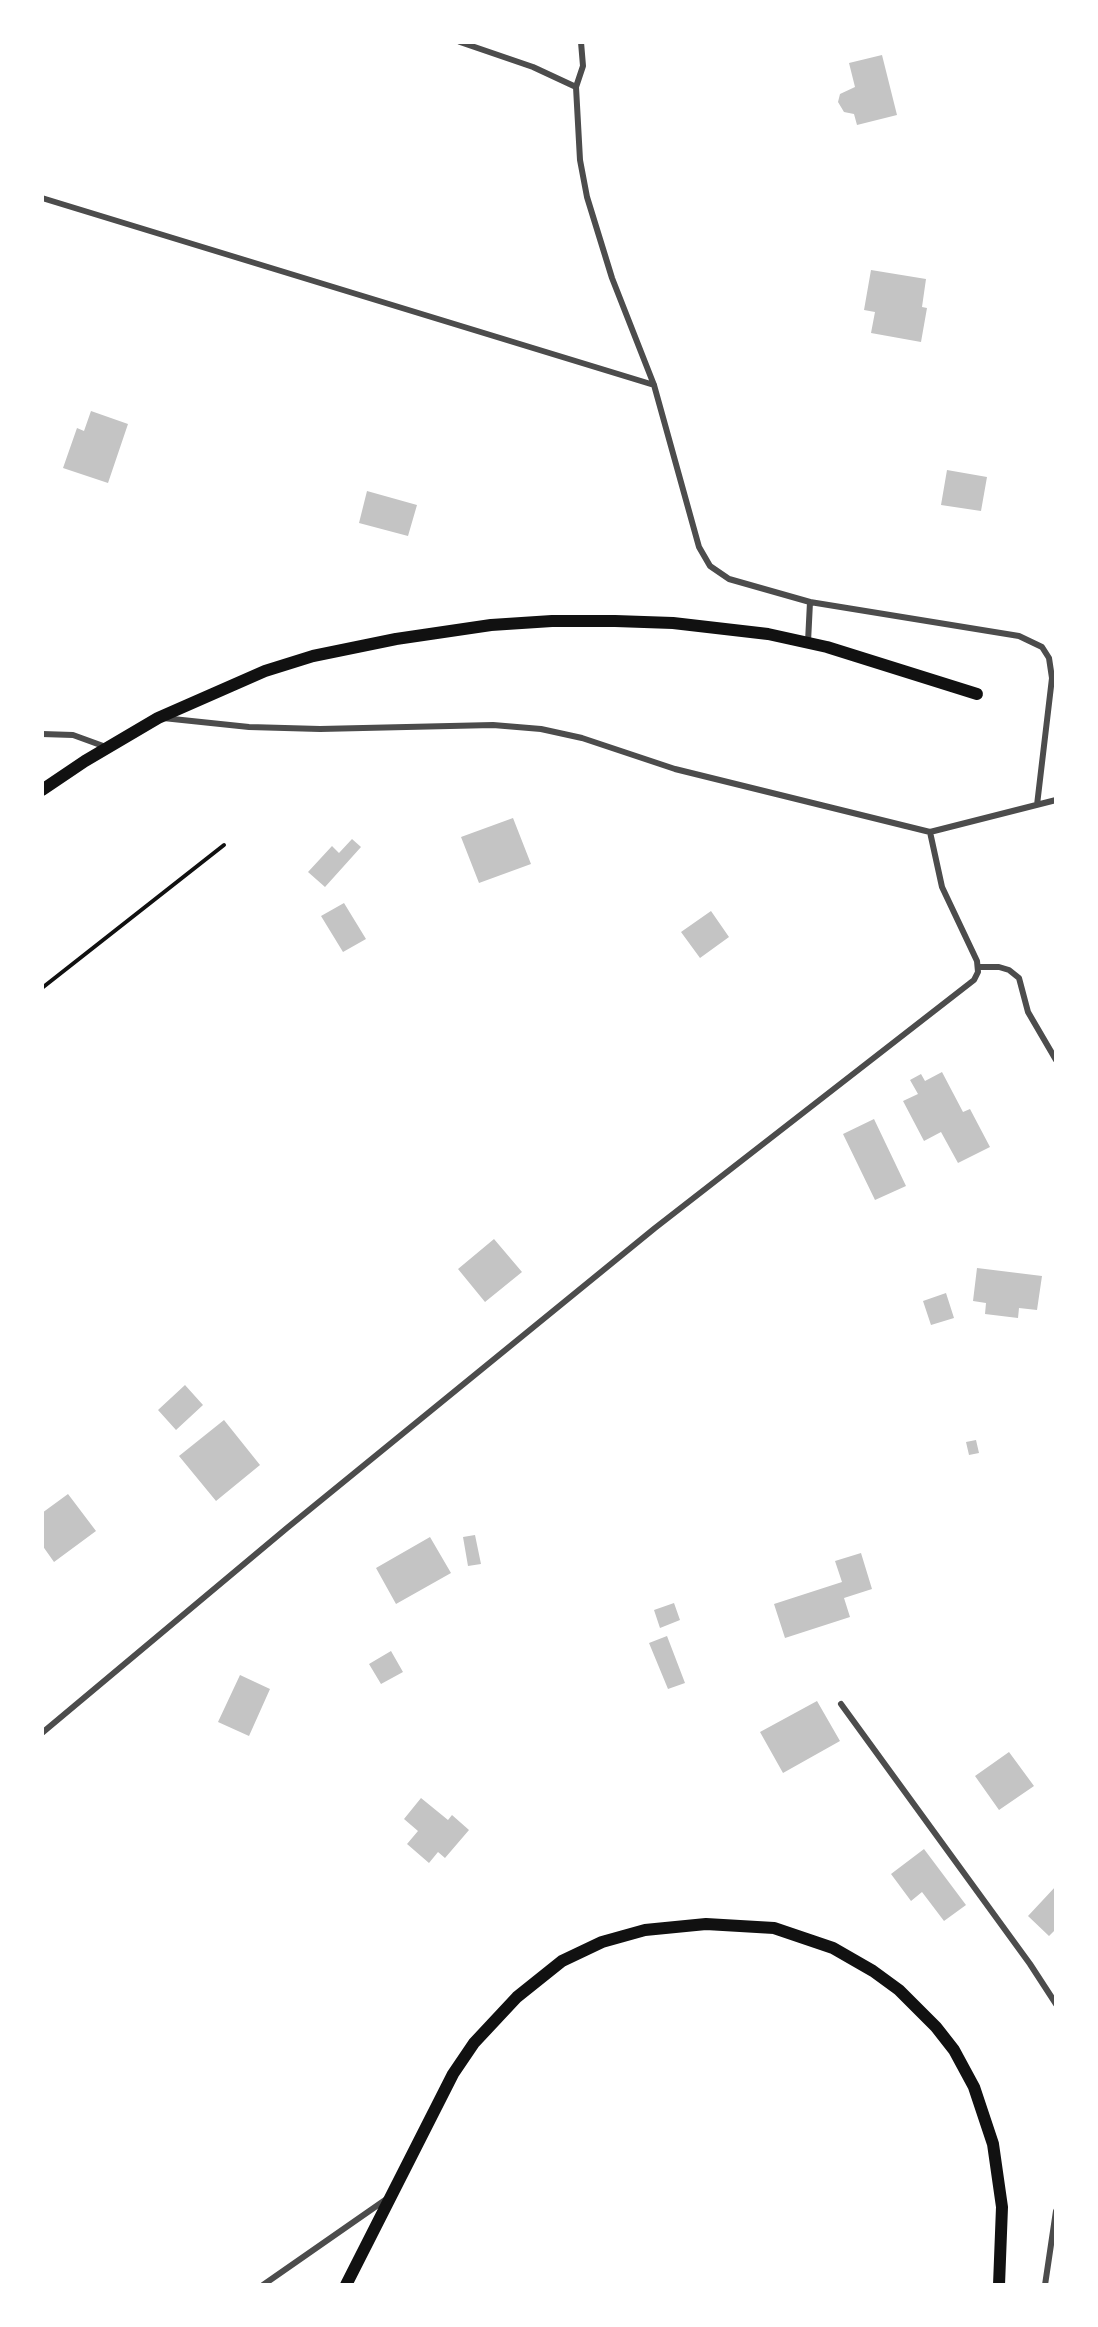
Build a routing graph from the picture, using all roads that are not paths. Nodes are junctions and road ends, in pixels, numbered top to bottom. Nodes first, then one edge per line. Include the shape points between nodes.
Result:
1 (460, 42) edge
2 (581, 42) edge
3 (576, 87) junction
4 (42, 198) edge
5 (654, 385) junction
6 (810, 602) junction
7 (808, 642) junction
8 (977, 694) dead end
9 (158, 718) junction
10 (42, 734) edge
11 (107, 747) junction
12 (42, 790) edge
13 (1056, 800) edge
14 (1037, 805) junction
15 (930, 832) junction
16 (978, 967) junction
17 (1056, 1060) edge
18 (841, 1704) dead end
19 (42, 1733) edge
20 (1056, 2004) edge
21 (389, 2197) junction
22 (1056, 2211) edge
23 (263, 2285) edge
24 (346, 2285) edge
25 (999, 2285) edge
26 (1045, 2285) edge

1 - 3 street via 533,67
2 - 3 street via 582,71
3 - 5 street via 582,171 590,211
4 - 5 street
5 - 6 street via 697,540 707,561 737,583
6 - 7 street
6 - 14 street via 1019,636 1042,647 1051,662 1052,692
7 - 8 main road
7 - 9 main road via 726,628 625,621 530,622 444,631 288,663
9 - 11 main road
9 - 15 street via 249,727 493,725 541,729 582,738 675,769
10 - 11 street via 73,735
11 - 12 main road
13 - 14 street
14 - 15 street
15 - 16 street via 942,887
16 - 17 street via 999,967 1019,978 1028,1011
16 - 19 street via 974,980 656,1228 286,1528
18 - 20 street
21 - 23 street
21 - 24 main road
21 - 25 main road via 465,2056 497,2017 539,1977 589,1947 645,1930 706,1924 761,1926 820,1943 873,1971 925,2013 954,2050 980,2102 997,2160 1002,2207
22 - 26 street

